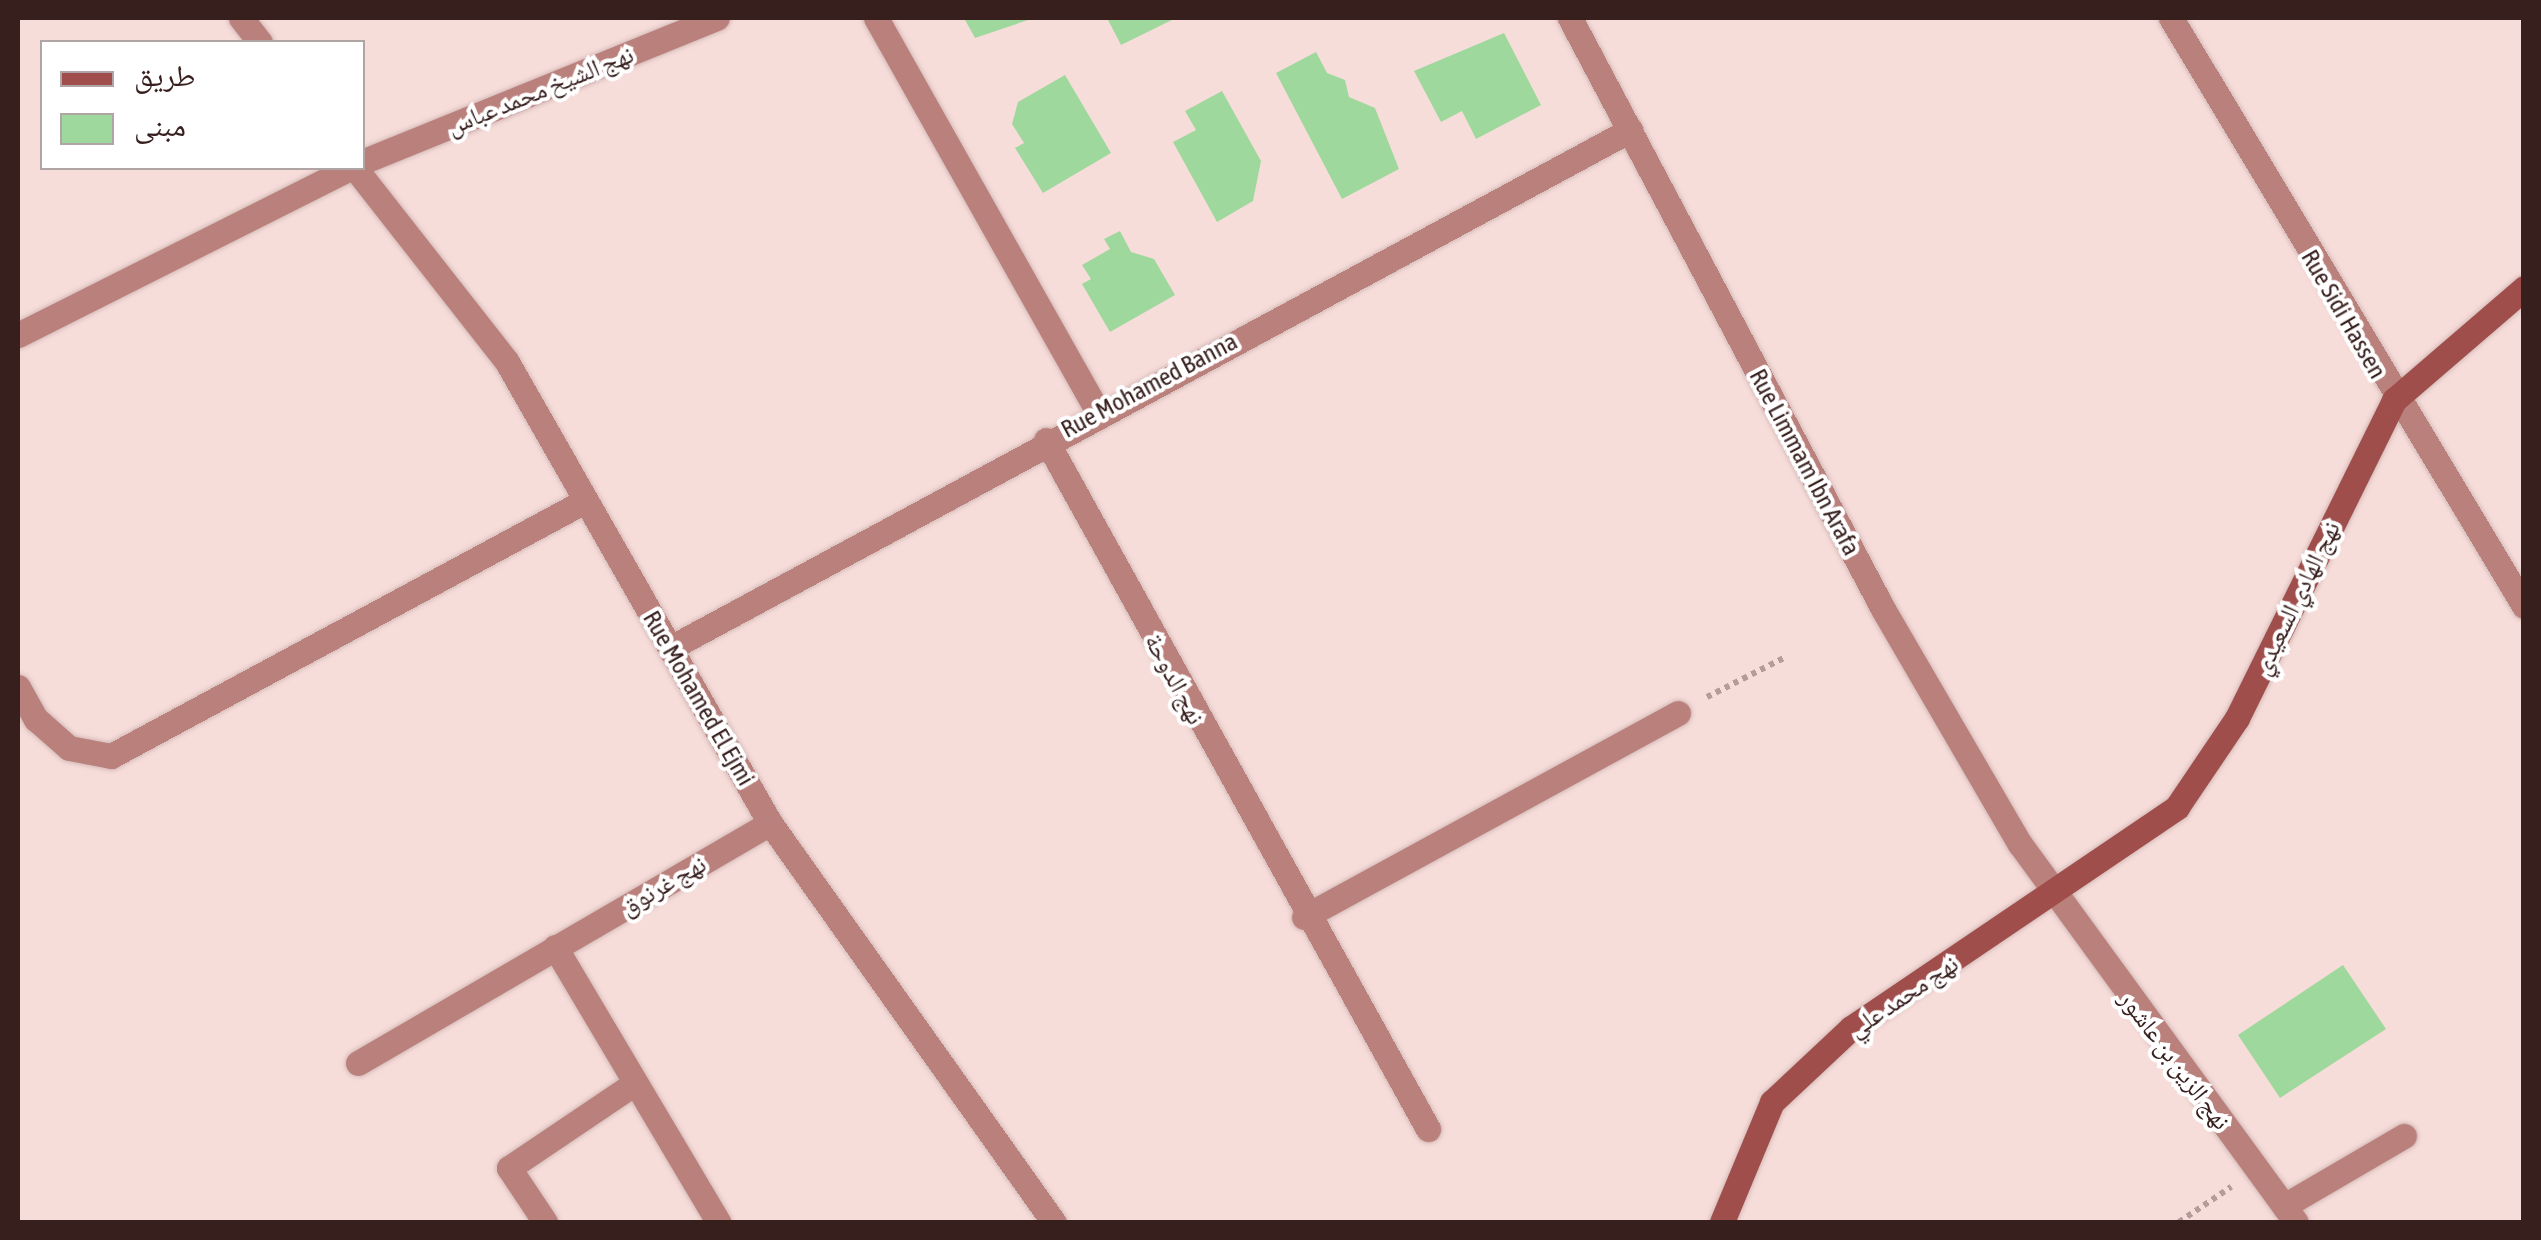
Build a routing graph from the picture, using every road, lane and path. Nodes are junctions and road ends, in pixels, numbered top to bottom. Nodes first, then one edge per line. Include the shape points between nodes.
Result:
1 (240, 18) edge
2 (717, 18) edge
3 (876, 18) edge
4 (1570, 18) edge
5 (2172, 18) edge
6 (258, 40) edge
7 (1630, 130) junction
8 (365, 161) edge
9 (349, 170) edge
10 (355, 170) edge
11 (2524, 288) edge
12 (18, 336) edge
13 (2394, 400) junction
14 (1099, 413) junction
15 (1046, 440) junction
16 (581, 503) junction
17 (2524, 606) edge
18 (672, 647) junction
19 (1786, 656) dead end
20 (18, 686) edge
21 (1678, 712) joint
22 (770, 823) junction
23 (2055, 897) junction
24 (1304, 918) junction
25 (555, 947) junction
26 (358, 1063) dead end
27 (632, 1086) junction
28 (1428, 1129) dead end
29 (2404, 1136) dead end
30 (2257, 1170) junction
31 (2290, 1214) edge
32 (545, 1222) edge
33 (718, 1222) edge
34 (1054, 1222) edge
35 (1722, 1222) edge
36 (2179, 1222) edge

1 - 6 street
2 - 8 street, نهج الشيخ محمد عباس
3 - 14 street
4 - 7 street, Rue Limmam Ibn Arafa
5 - 13 street, Rue Sidi Hassen
7 - 14 street, Rue Mohamed Banna
7 - 23 street, Rue Limmam Ibn Arafa via 1883,610
9 - 12 street
10 - 16 street, Rue Mohamed El Ejmi via 507,362
11 - 13 street, نهج الهادي السعيدي
13 - 17 street, Rue Sidi Hassen
13 - 23 street, نهج الهادي السعيدي via 2214,760 2178,807
14 - 15 street, Rue Mohamed Banna
15 - 18 street, Rue Mohamed Banna
15 - 24 street, نهج الدوحة
16 - 18 street, Rue Mohamed El Ejmi
16 - 20 street via 112,756 70,748 36,719
18 - 22 street, Rue Mohamed El Ejmi
19 - 21 path
21 - 24 street
22 - 25 street, نهج غرنوق
22 - 34 street, Rue Mohamed El Ejmi
23 - 30 street, نهج الزين بن عاشور
23 - 35 street, نهج محمد علي via 1851,1028 1772,1102
24 - 28 street, نهج الدوحة
25 - 26 street, نهج غرنوق
25 - 27 street
27 - 32 street via 509,1168
27 - 33 street
29 - 31 street
30 - 31 street, نهج الزين بن عاشور
30 - 36 path

